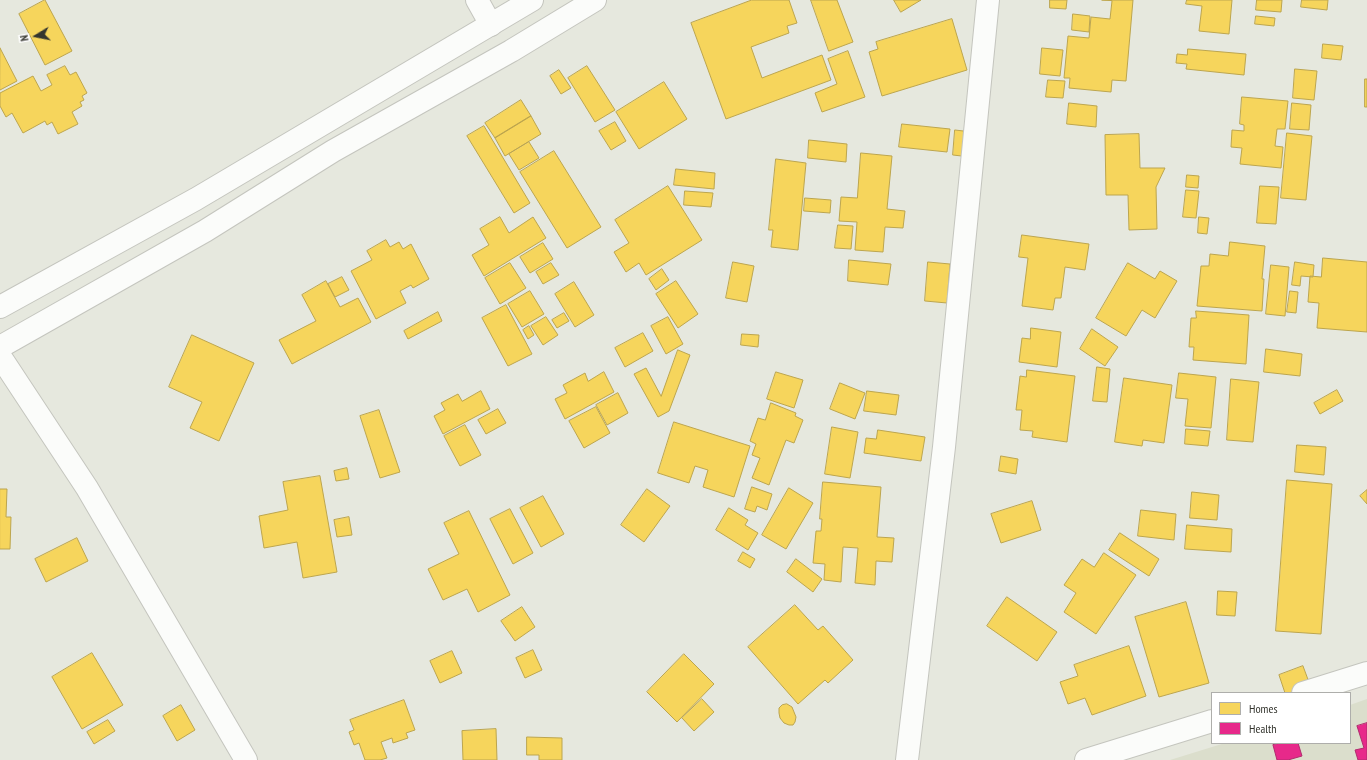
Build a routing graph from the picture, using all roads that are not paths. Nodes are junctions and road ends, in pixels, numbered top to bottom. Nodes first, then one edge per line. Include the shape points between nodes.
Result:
1 (477, 0) edge
2 (532, 0) edge
3 (595, 0) edge
4 (988, 0) edge
5 (491, 25) junction
6 (0, 307) edge
7 (0, 347) edge
8 (0, 356) edge
9 (1367, 673) edge
10 (1306, 692) edge
11 (1211, 721) edge
12 (246, 760) edge
13 (906, 760) edge
14 (1086, 760) edge

1 - 5 street
2 - 5 street
3 - 7 street via 511,51 333,151 205,231
4 - 13 street via 945,431
5 - 6 street via 196,199
8 - 12 street via 87,488
9 - 10 street
11 - 14 street

